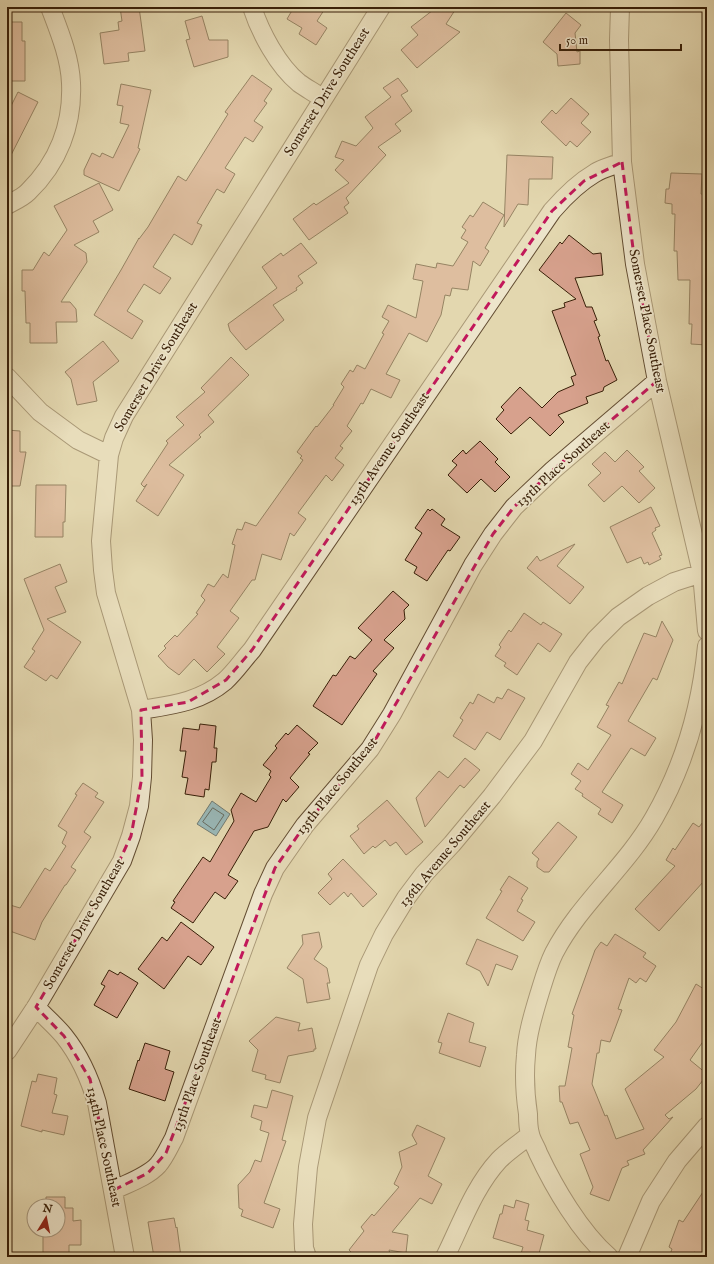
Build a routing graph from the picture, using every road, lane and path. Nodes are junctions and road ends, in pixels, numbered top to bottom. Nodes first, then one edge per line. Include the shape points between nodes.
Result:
1 (50, 7) edge
2 (252, 7) edge
3 (381, 7) edge
4 (620, 7) edge
5 (322, 98) junction
6 (622, 162) junction
7 (7, 205) edge
8 (7, 377) edge
9 (657, 381) junction
10 (109, 456) junction
11 (702, 573) junction
12 (707, 631) edge
13 (707, 646) edge
14 (141, 710) junction
15 (36, 1007) junction
16 (7, 1051) edge
17 (707, 1126) edge
18 (530, 1135) junction
19 (114, 1190) junction
20 (126, 1257) edge
21 (307, 1257) edge
22 (445, 1257) edge
23 (609, 1257) edge
24 (628, 1257) edge

1 - 7 street via 65,48 71,82 70,116 62,144 45,173 27,194
2 - 5 street via 262,32 281,64 298,82
3 - 5 street, Somerset Drive Southeast
4 - 6 street, Somerset Place Southeast
5 - 10 street, Somerset Drive Southeast via 124,416
6 - 9 street, Somerset Place Southeast via 634,264
6 - 14 street, 135th Avenue Southeast via 596,172 567,194 552,211 252,650 226,680 207,694 188,702
8 - 10 street via 40,412 78,440
9 - 11 street, Somerset Place Southeast
9 - 19 street, 135th Place Southeast via 553,470 514,507 493,534 370,749 305,825 275,868 263,894 174,1138 166,1153 158,1165 148,1173
10 - 14 street, Somerset Drive Southeast via 101,535 103,570 106,593
11 - 12 street, Somerset Place Southeast
11 - 21 street, 136th Avenue Southeast via 674,582 648,596 618,617 596,639 578,662 533,741 492,796 415,886 384,934 369,965 317,1118 308,1167 303,1224
13 - 18 street via 697,711 689,741 672,782 641,839 572,924 554,954 544,980 526,1054 525,1096
14 - 15 street, Somerset Drive Southeast via 142,777 139,806 131,836 122,861
15 - 16 street, Somerset Drive Southeast
15 - 19 street, 134th Place Southeast via 64,1036 90,1079
17 - 24 street via 678,1161 652,1201
18 - 22 street via 499,1160 485,1179
18 - 23 street via 562,1197 585,1231
19 - 20 street, 134th Place Southeast

